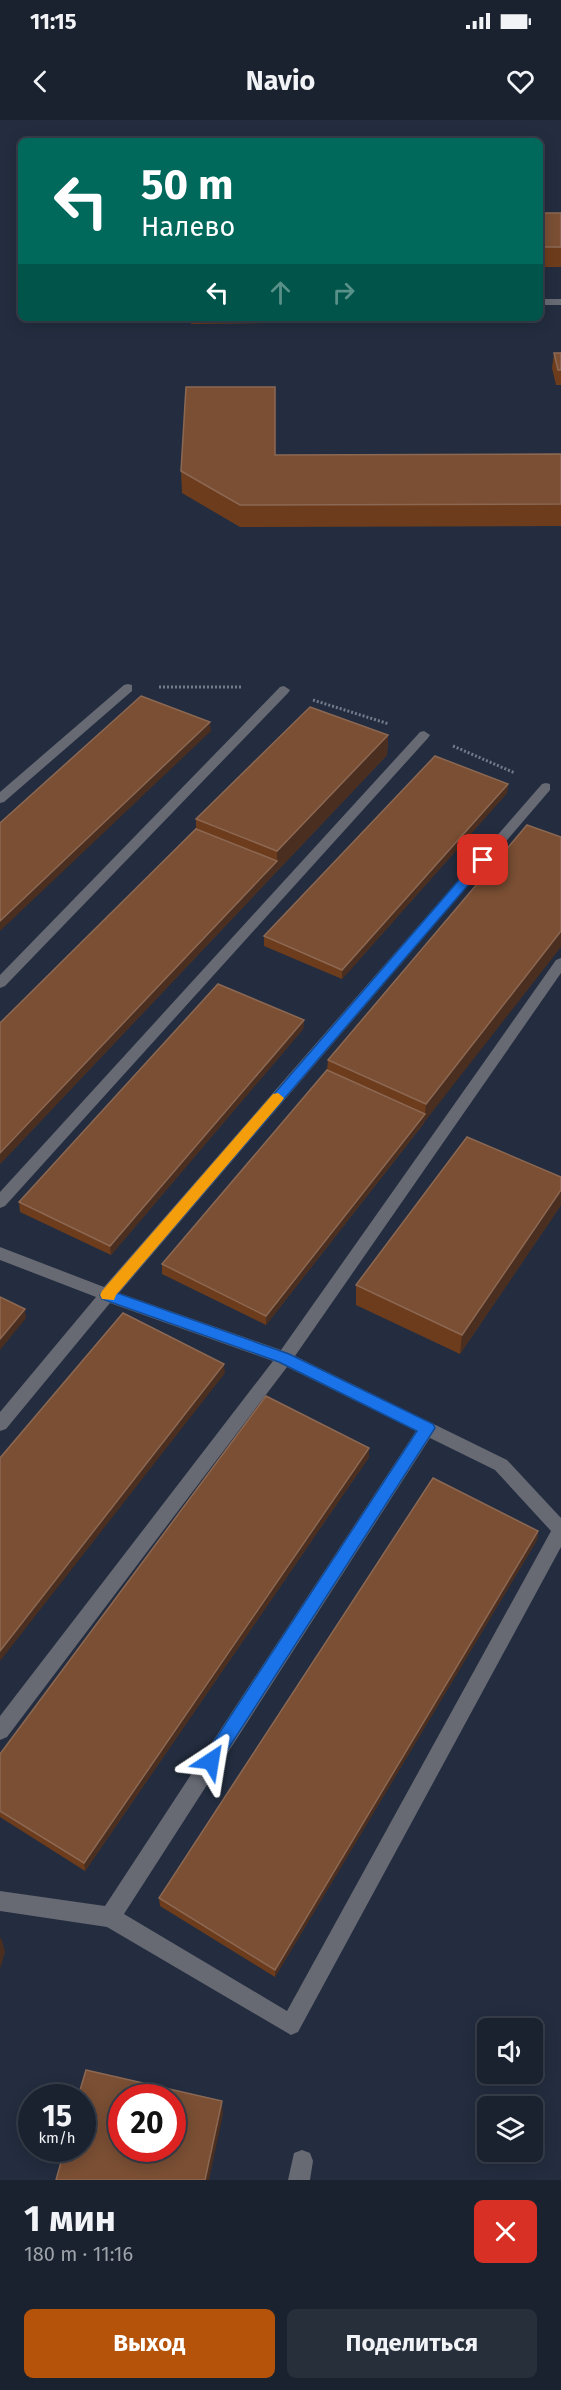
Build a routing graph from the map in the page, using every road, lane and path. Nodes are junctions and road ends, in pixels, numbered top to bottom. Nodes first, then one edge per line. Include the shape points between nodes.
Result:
1 (543, 302) edge
2 (561, 302) edge
3 (128, 688) joint
4 (284, 690) junction
5 (424, 735) junction
6 (546, 787) joint
7 (0, 799) edge
8 (561, 963) edge
9 (0, 983) edge
10 (0, 1202) edge
11 (0, 1253) edge
12 (107, 1295) junction
13 (284, 1358) junction
14 (0, 1424) edge
15 (427, 1428) junction
16 (0, 1731) edge
17 (0, 1901) edge
18 (110, 1917) junction

1 - 2 lane
3 - 4 path
3 - 7 lane
4 - 5 path
4 - 9 lane
5 - 6 path
5 - 10 lane
6 - 12 lane
8 - 13 lane
11 - 12 lane
12 - 13 lane
12 - 14 lane
13 - 15 lane
13 - 16 lane
15 - 18 lane
15 - 18 lane via 501,1466 561,1530 291,2025
17 - 18 lane

